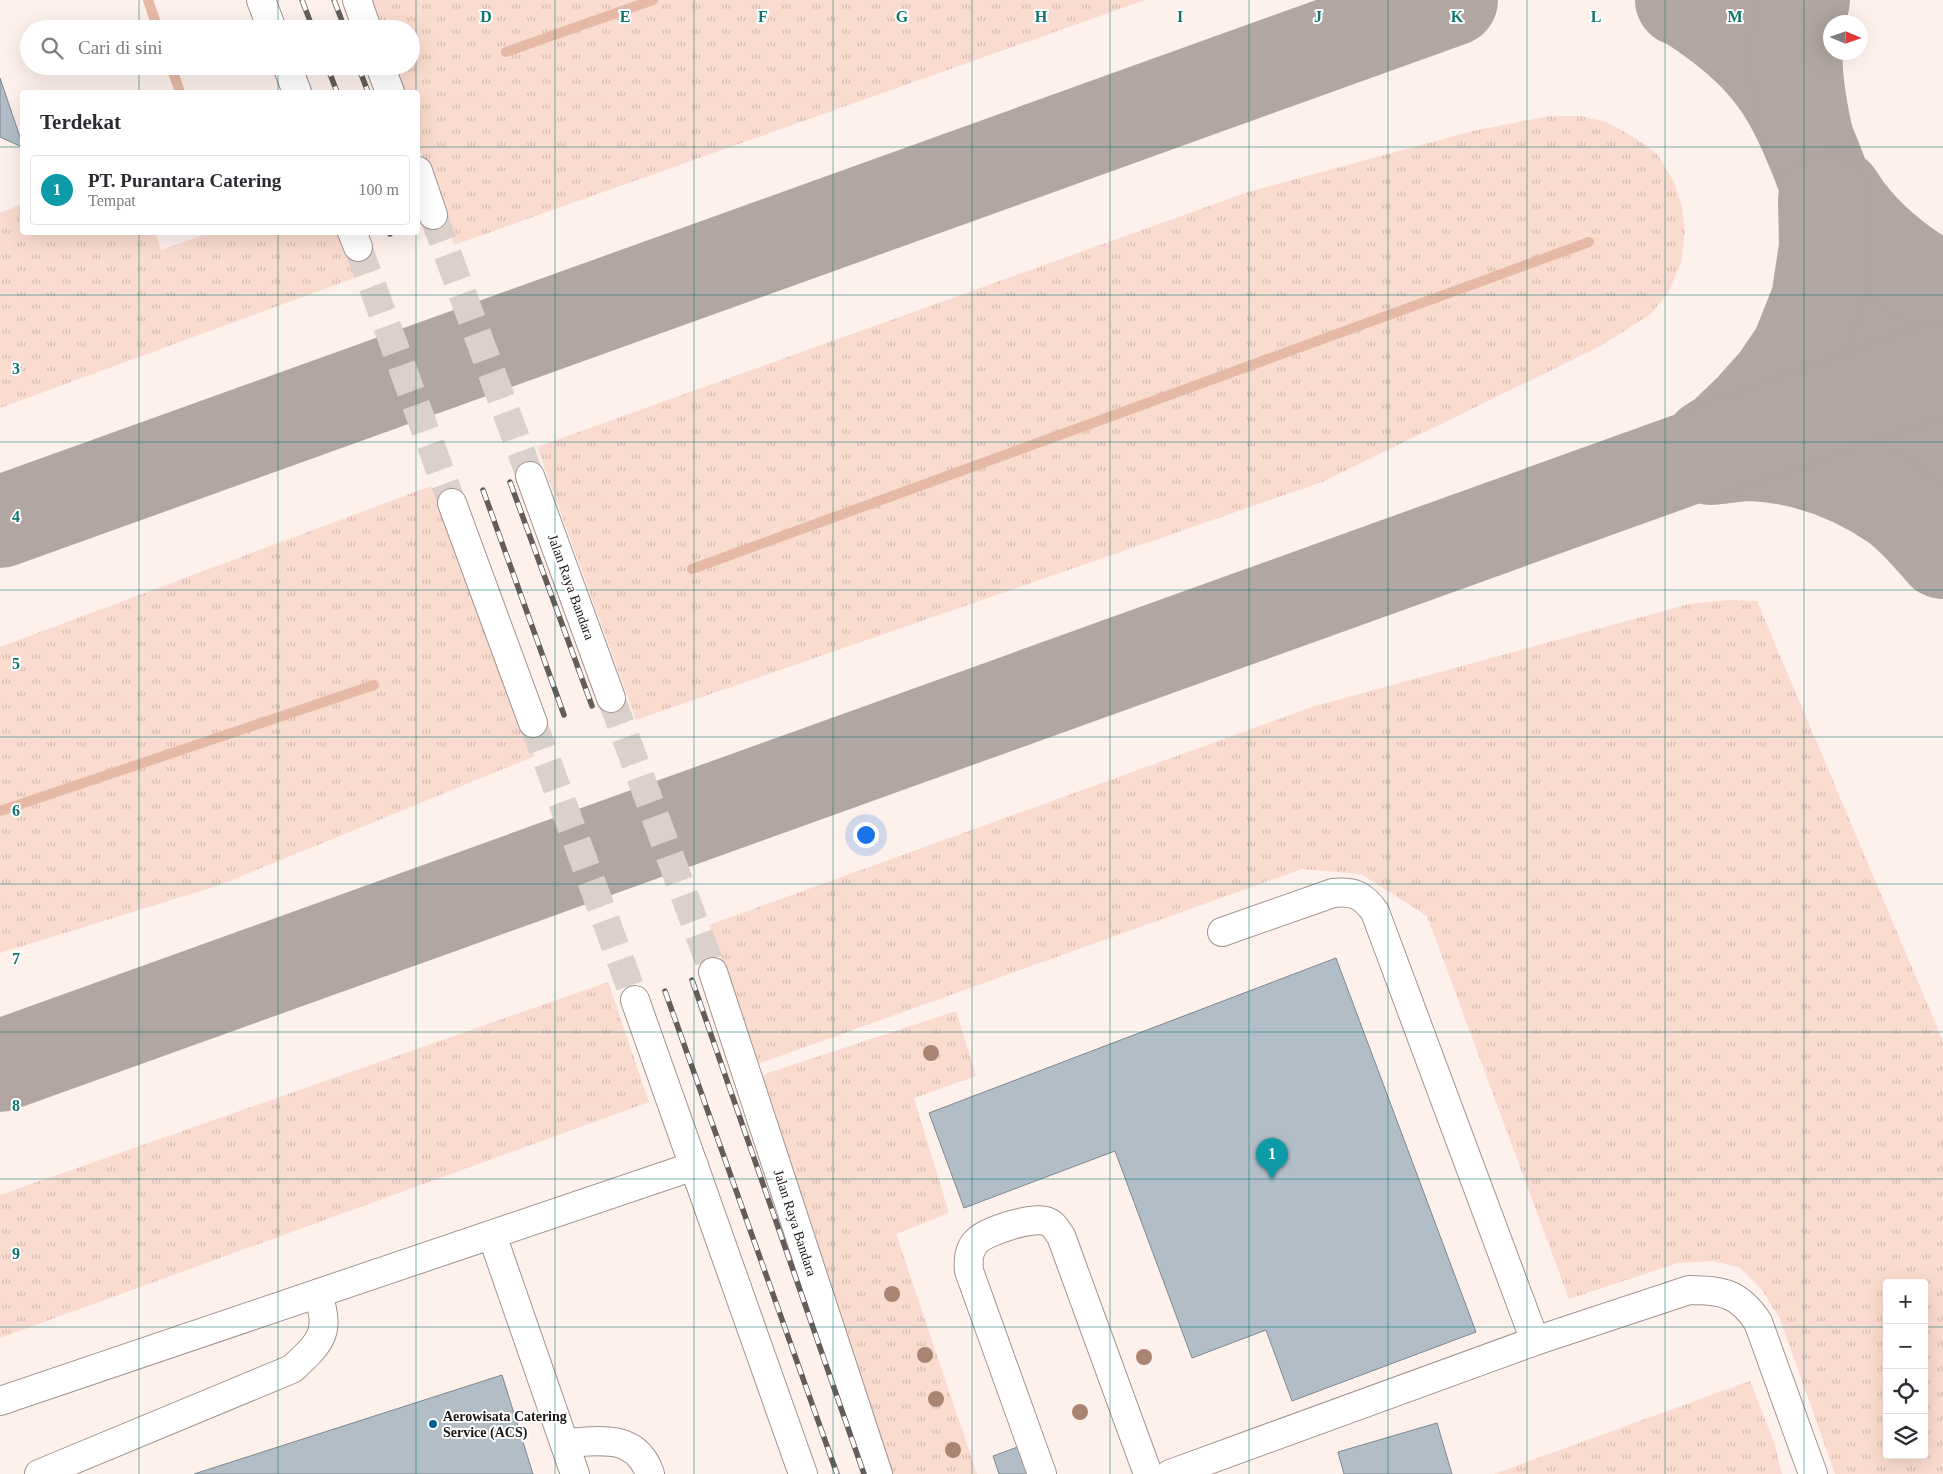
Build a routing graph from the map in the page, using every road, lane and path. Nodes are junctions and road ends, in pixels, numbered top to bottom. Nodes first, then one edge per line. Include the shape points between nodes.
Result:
1 (261, 0) edge
2 (356, 0) edge
3 (269, 20) edge
4 (364, 20) edge
5 (290, 75) edge
6 (383, 75) edge
7 (296, 90) edge
8 (389, 90) edge
9 (420, 177) edge
10 (433, 215) tunnel mouth
11 (530, 476) tunnel mouth
12 (452, 503) tunnel mouth
13 (611, 698) tunnel mouth
14 (533, 723) tunnel mouth
15 (1222, 932) dead end
16 (713, 972) tunnel mouth
17 (635, 1000) tunnel mouth
18 (694, 1166) junction
19 (492, 1235) junction
20 (317, 1294) junction
21 (1535, 1341) junction
22 (0, 1401) edge
23 (565, 1444) junction
24 (39, 1474) edge
25 (575, 1474) edge
26 (650, 1474) edge
27 (803, 1474) edge
28 (878, 1474) edge
29 (1042, 1474) edge
30 (1148, 1474) edge
31 (1170, 1474) edge
32 (1813, 1474) edge

1 - 3 street
2 - 4 street
5 - 7 street
6 - 8 street
9 - 10 street
11 - 13 street, Jalan Raya Bandara
12 - 14 street
15 - 21 street via 1333,892 1349,891 1366,900 1375,912
16 - 28 street, Jalan Raya Bandara
17 - 18 street
18 - 19 street
18 - 27 street
19 - 20 street
19 - 23 street
20 - 22 street
20 - 24 street via 324,1323 318,1345 292,1369
21 - 31 street
21 - 32 street via 1689,1290 1713,1290 1731,1295 1748,1307 1758,1322
23 - 25 street
23 - 26 street via 612,1441 632,1448 646,1463
29 - 30 street via 969,1271 968,1260 976,1241 985,1235 1028,1220 1048,1221 1061,1236

